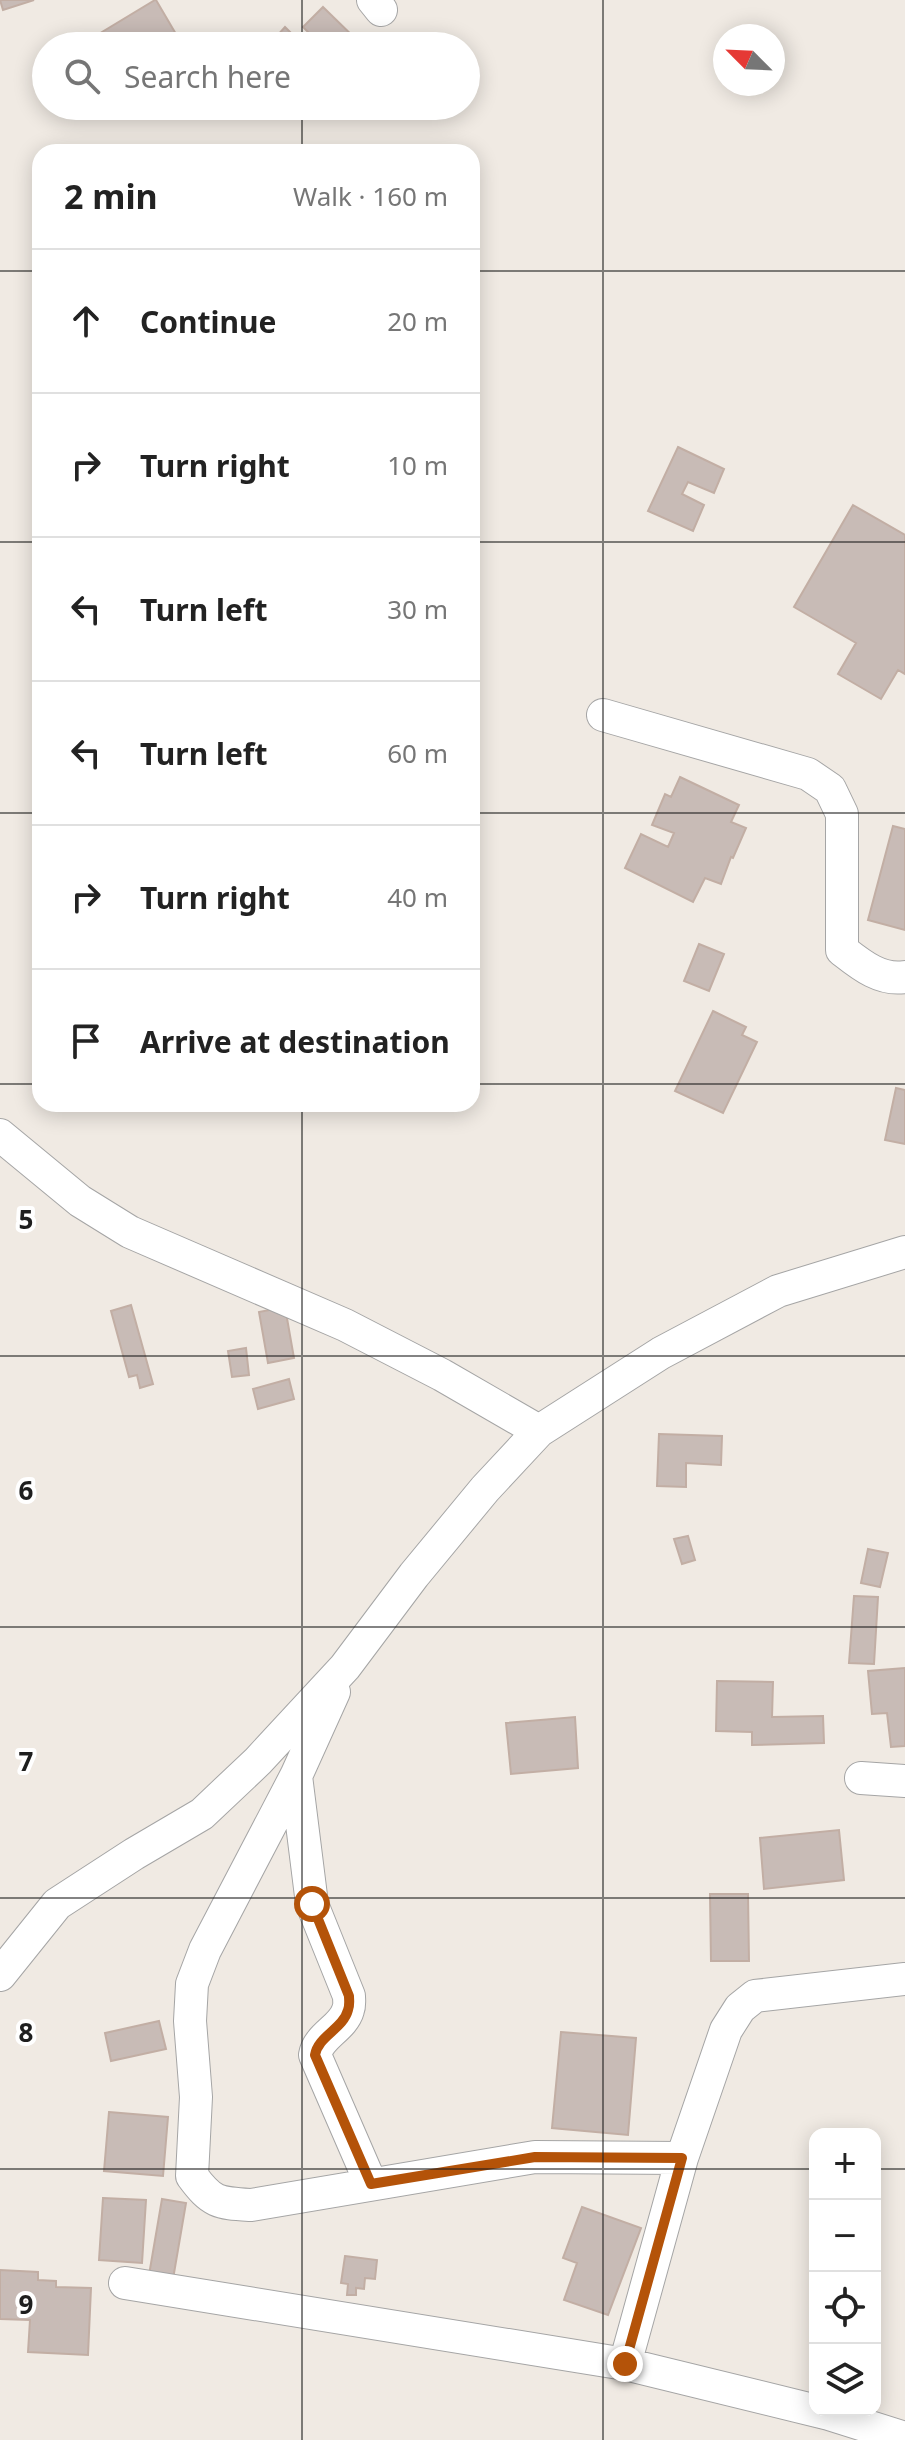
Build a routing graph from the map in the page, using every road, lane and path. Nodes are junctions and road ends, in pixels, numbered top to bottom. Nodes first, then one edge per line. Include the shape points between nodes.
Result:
1 (603, 715) dead end
2 (905, 977) edge
3 (0, 1135) edge
4 (905, 1252) edge
5 (539, 1431) junction
6 (345, 1667) junction
7 (296, 1776) junction
8 (861, 1778) dead end
9 (905, 1781) edge
10 (0, 1975) edge
11 (905, 1979) edge
12 (682, 2158) junction
13 (371, 2184) junction
14 (125, 2283) dead end
15 (625, 2364) junction
16 (905, 2438) edge

1 - 2 street via 808,774 830,789 842,814 842,950 869,971
3 - 5 street via 80,1201 130,1232 345,1325
4 - 5 street via 778,1291 661,1353
5 - 6 street via 414,1575
6 - 7 street
6 - 10 street via 202,1814 57,1904
7 - 13 street via 312,1904 349,1996 348,2011 315,2055
7 - 13 street via 192,1984 192,2176 222,2203 251,2205
8 - 9 street
11 - 12 street via 755,1996 747,2002 726,2030
12 - 13 street via 535,2157
12 - 15 street
14 - 15 street
15 - 16 street

